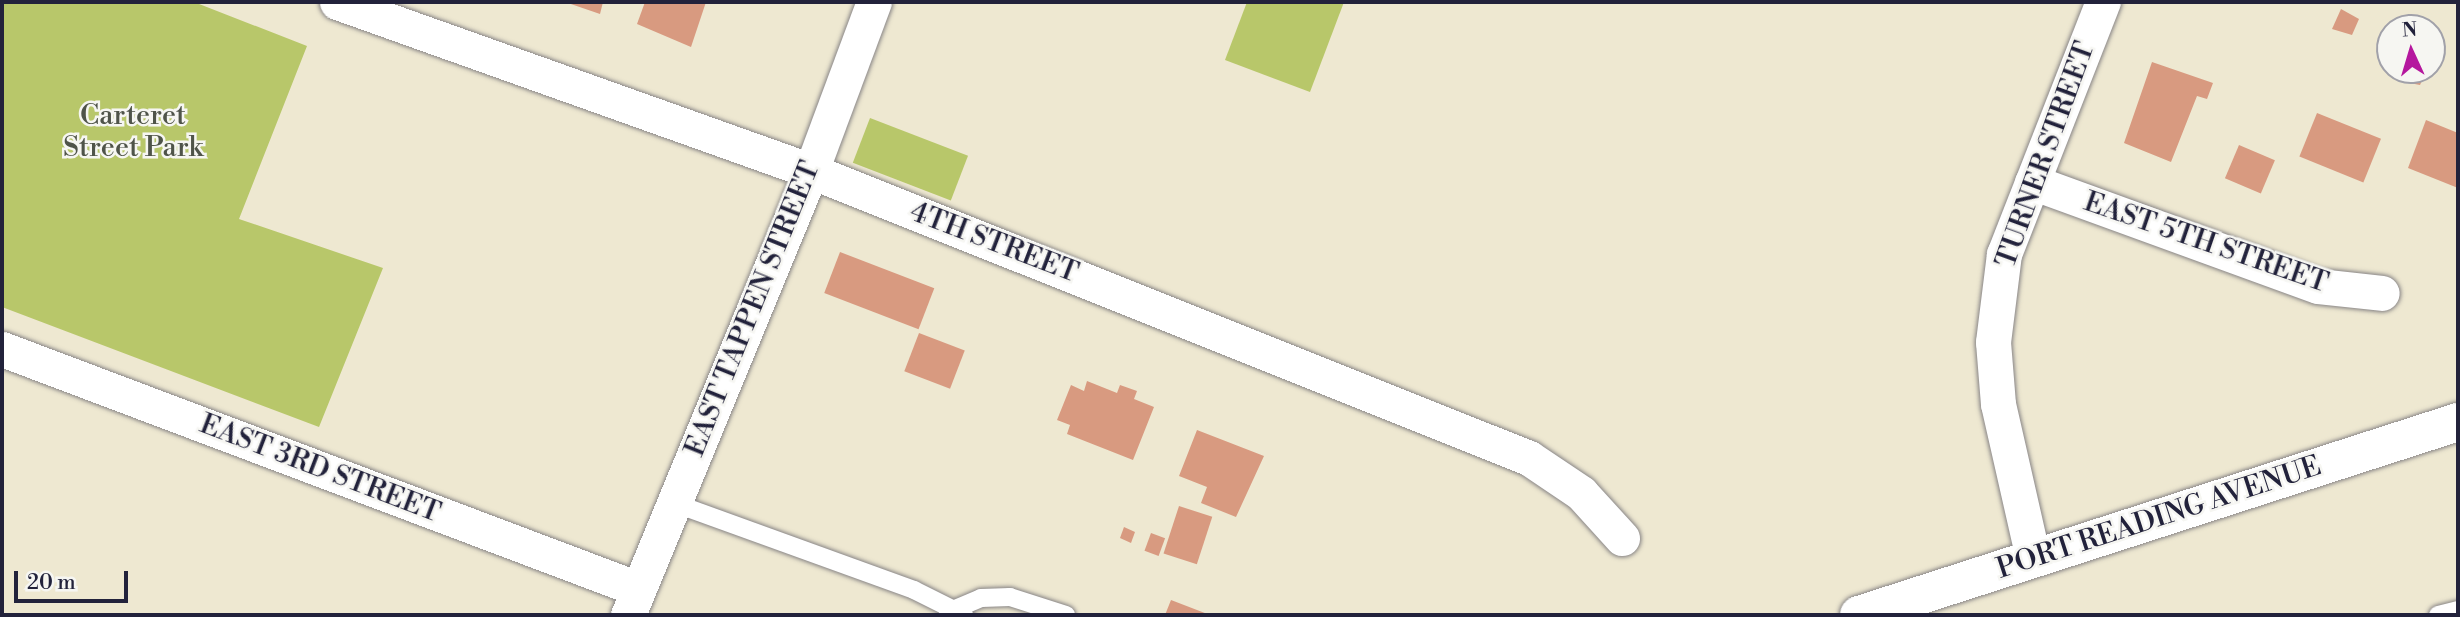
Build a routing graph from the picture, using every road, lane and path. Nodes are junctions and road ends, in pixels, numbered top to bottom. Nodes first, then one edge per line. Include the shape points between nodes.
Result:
1 (337, 2) edge
2 (874, 2) edge
3 (2103, 2) edge
4 (811, 171) junction
5 (2032, 182) junction
6 (2382, 293) dead end
7 (2, 349) edge
8 (2458, 422) edge
9 (674, 503) junction
10 (1622, 538) dead end
11 (2033, 558) junction
12 (633, 602) edge
13 (2458, 610) edge
14 (953, 613) edge
15 (1066, 615) edge
16 (1859, 615) edge
17 (2438, 615) edge

1 - 4 street, 4TH STREET
2 - 4 street, EAST TAPPEN STREET
3 - 5 street, TURNER STREET
4 - 9 street, EAST TAPPEN STREET
4 - 10 street, 4TH STREET via 1529,458 1581,494
5 - 6 street, EAST 5TH STREET via 2318,286
5 - 11 street, TURNER STREET via 2004,254 1993,342 1998,404
7 - 12 street, EAST 3RD STREET
8 - 11 street, PORT READING AVENUE
9 - 12 street, EAST TAPPEN STREET
9 - 14 lane
11 - 16 street, PORT READING AVENUE
13 - 17 lane
14 - 15 lane via 981,598 1010,597

